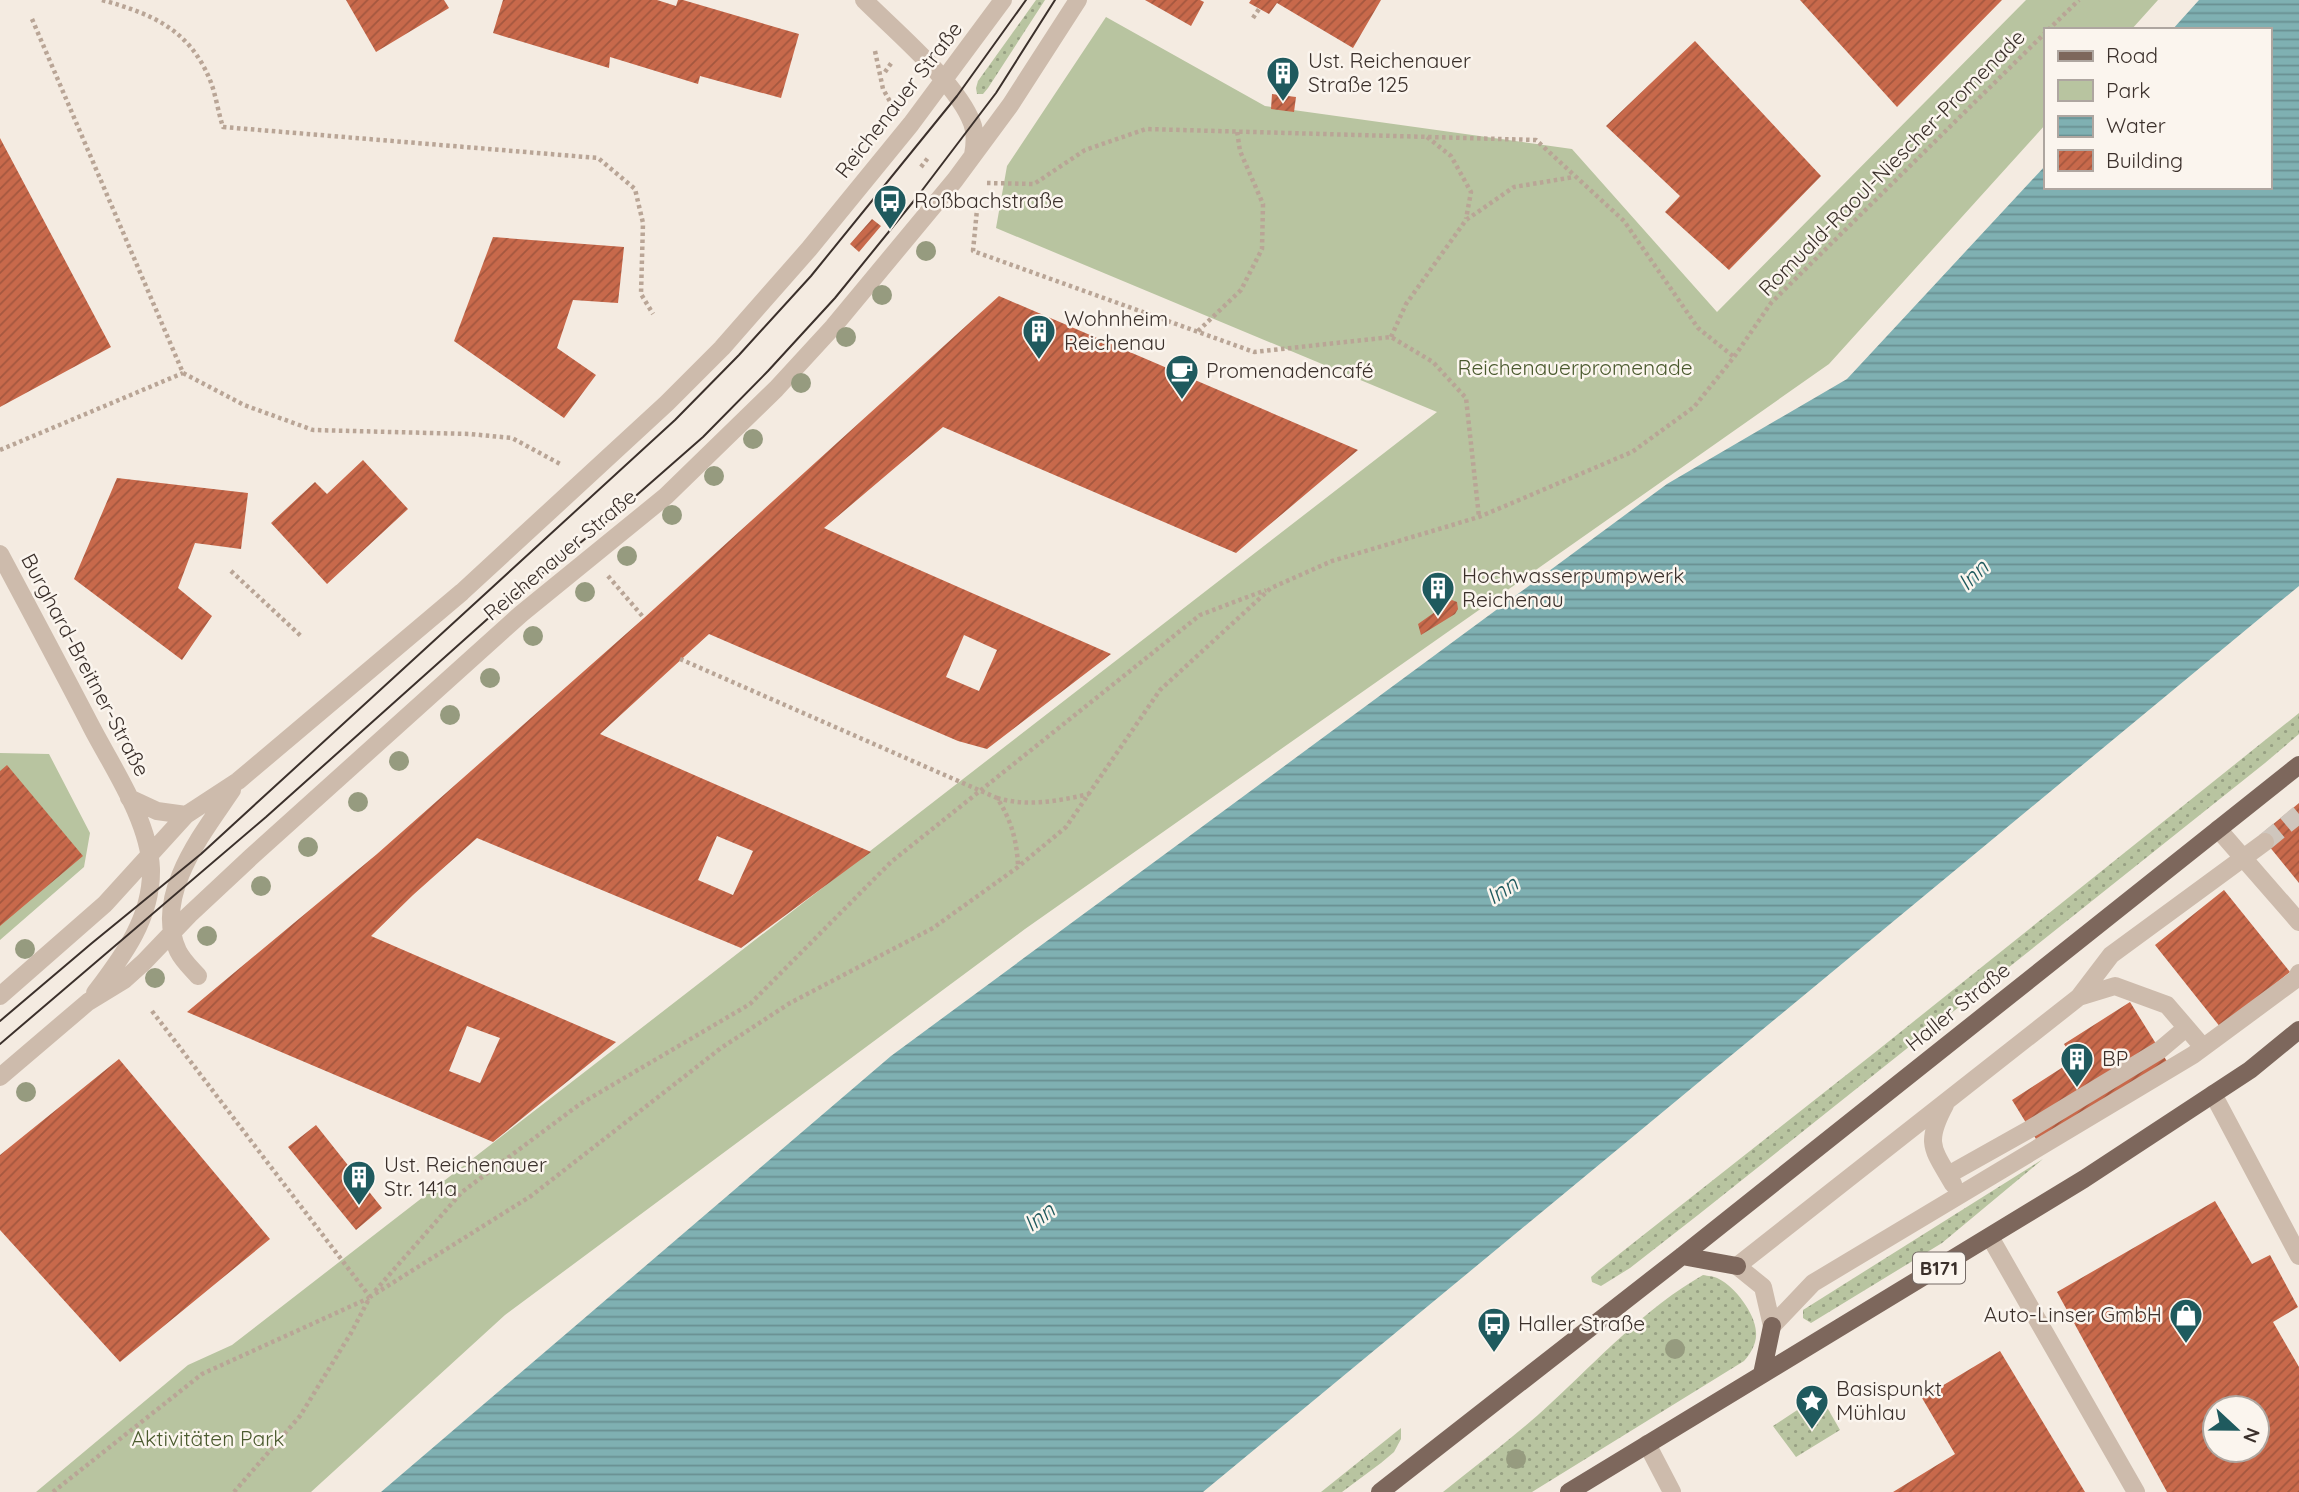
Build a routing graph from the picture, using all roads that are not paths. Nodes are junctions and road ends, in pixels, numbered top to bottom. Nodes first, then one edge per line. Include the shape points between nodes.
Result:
1 (864, 0) edge
2 (1003, 0) edge
3 (1078, 0) edge
4 (944, 81) junction
5 (973, 155) junction
6 (0, 554) edge
7 (2299, 765) edge
8 (238, 781) junction
9 (129, 798) junction
10 (186, 815) junction
11 (2218, 829) junction
12 (2265, 842) tunnel mouth
13 (149, 856) junction
14 (2243, 859) junction
15 (2299, 922) edge
16 (173, 933) junction
17 (2299, 973) edge
18 (198, 976) dead end
19 (0, 996) edge
20 (2080, 997) junction
21 (88, 1002) junction
22 (2186, 1028) junction
23 (2299, 1030) edge
24 (2203, 1047) junction
25 (0, 1077) edge
26 (2213, 1094) junction
27 (1946, 1102) junction
28 (1948, 1175) junction
29 (1960, 1196) junction
30 (1990, 1237) junction
31 (1682, 1256) junction
32 (2299, 1256) edge
33 (1737, 1266) junction
34 (1772, 1326) junction
35 (1762, 1374) junction
36 (1647, 1444) junction
37 (1380, 1492) edge
38 (1569, 1492) edge
39 (1672, 1492) edge
40 (2136, 1492) edge

1 - 4 street
2 - 4 street, Reichenauer Straße
3 - 5 street, Reichenauer Straße
4 - 5 street via 973,124
4 - 8 street, Reichenauer Straße via 770,296 667,403 463,592
5 - 16 street, Reichenauer Straße via 878,274 776,389 666,496 521,614
6 - 9 street, Burghard-Breitner-Straße
7 - 11 main road, Haller Straße
8 - 10 street, Reichenauer Straße
8 - 16 street via 178,881
9 - 10 street, Burghard-Breitner-Straße via 157,811
9 - 13 street, Burghard-Breitner-Straße
10 - 13 street, Reichenauer Straße
11 - 14 street
11 - 31 main road, Haller Straße
12 - 14 street
13 - 19 street, Reichenauer Straße via 105,904
13 - 21 street, Burghard-Breitner-Straße via 148,897 140,925
14 - 15 street
14 - 20 street via 2111,955
16 - 18 street via 177,949
16 - 21 street, Reichenauer Straße via 124,980
17 - 24 street
20 - 22 street via 2115,986 2166,1005
20 - 27 street
21 - 25 street, Reichenauer Straße
22 - 24 street
22 - 28 street via 2160,1050
23 - 26 main road, B171
24 - 29 street
26 - 30 main road, B171
26 - 32 street
27 - 28 street via 1935,1124 1933,1149
27 - 33 street
28 - 29 street
29 - 34 street via 1813,1283
30 - 35 main road, B171
30 - 40 street
31 - 33 main road
31 - 37 main road, Haller Straße
33 - 34 street via 1763,1287
34 - 35 main road
35 - 36 main road, B171
36 - 38 main road, B171
36 - 39 street

